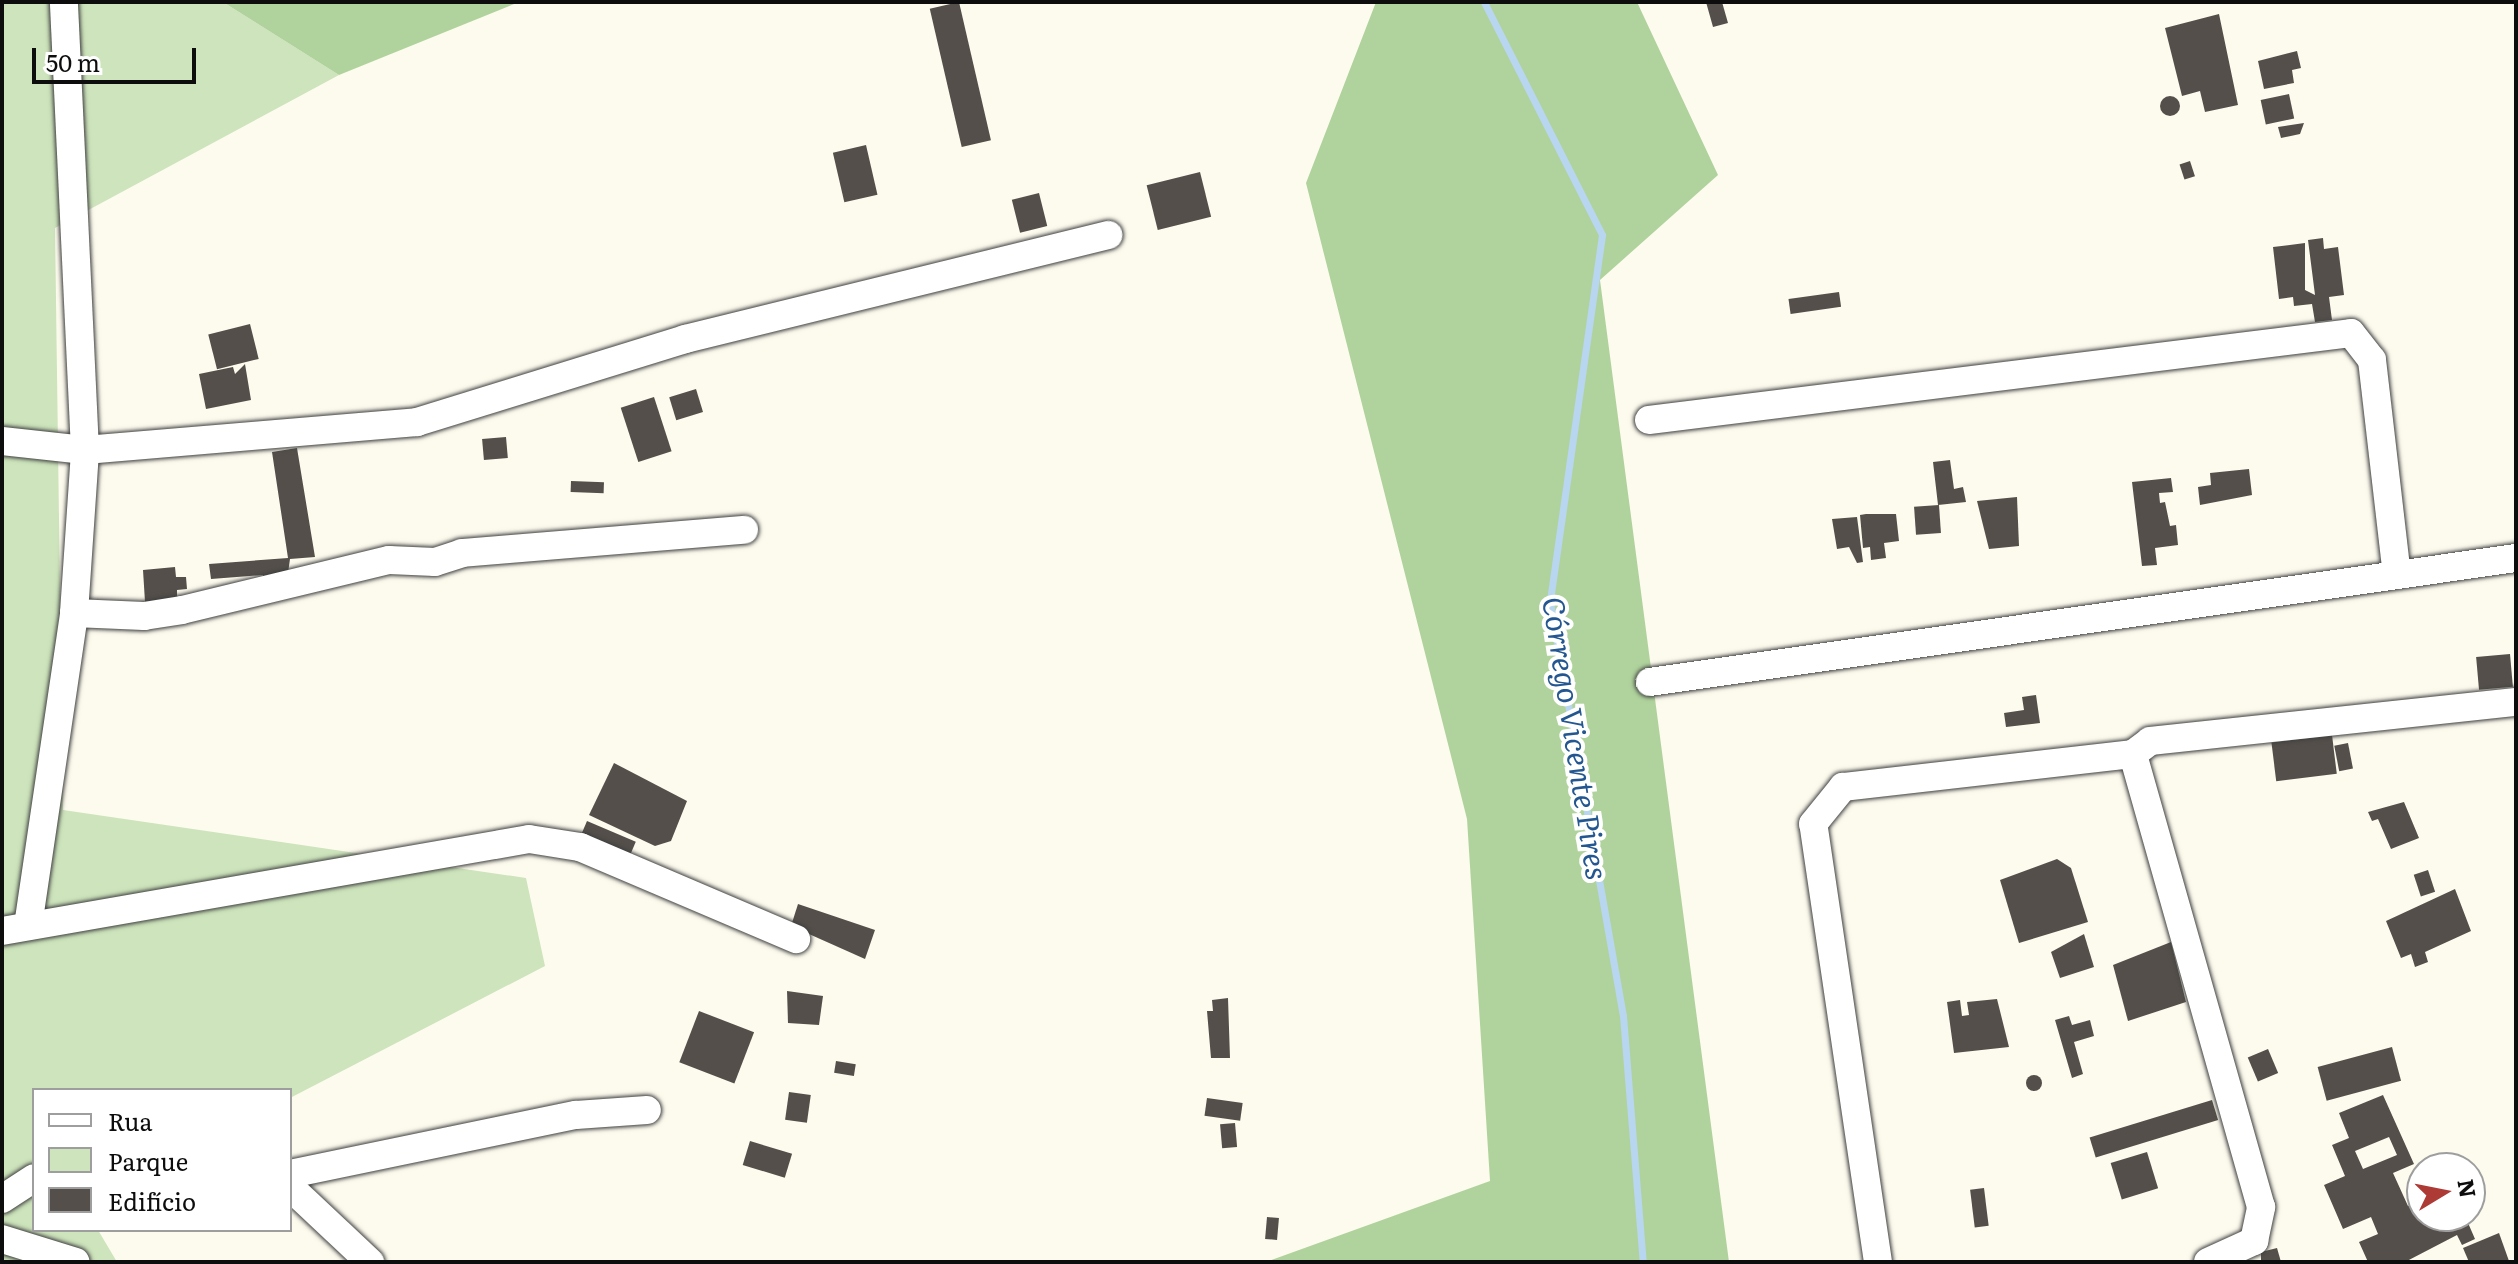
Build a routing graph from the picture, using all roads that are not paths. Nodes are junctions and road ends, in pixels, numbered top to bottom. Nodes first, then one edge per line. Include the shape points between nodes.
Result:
1 (64, 2) edge
2 (1108, 235) dead end
3 (1649, 420) dead end
4 (2, 441) edge
5 (85, 450) junction
6 (744, 530) dead end
7 (2516, 558) edge
8 (2397, 575) junction
9 (74, 613) junction
10 (1650, 682) dead end
11 (2516, 702) edge
12 (2133, 754) junction
13 (15, 929) edge
14 (796, 939) dead end
15 (647, 1110) dead end
16 (292, 1174) edge
17 (32, 1179) edge
18 (292, 1189) edge
19 (2, 1199) edge
20 (2, 1239) edge
21 (76, 1262) edge
22 (370, 1262) edge
23 (1878, 1262) edge
24 (2208, 1262) edge

1 - 5 street
2 - 5 street via 685,339 417,422
3 - 8 street via 2351,333 2372,360
4 - 5 street
5 - 9 street
6 - 9 street via 462,553 435,562 389,560 182,610 144,616
7 - 8 street
8 - 10 street
9 - 13 street
11 - 12 street via 2150,741
12 - 23 street via 1843,787 1813,824
12 - 24 street via 2261,1207 2254,1241
13 - 14 street via 529,839 580,847
15 - 16 street via 576,1115
17 - 19 street
18 - 22 street
20 - 21 street

